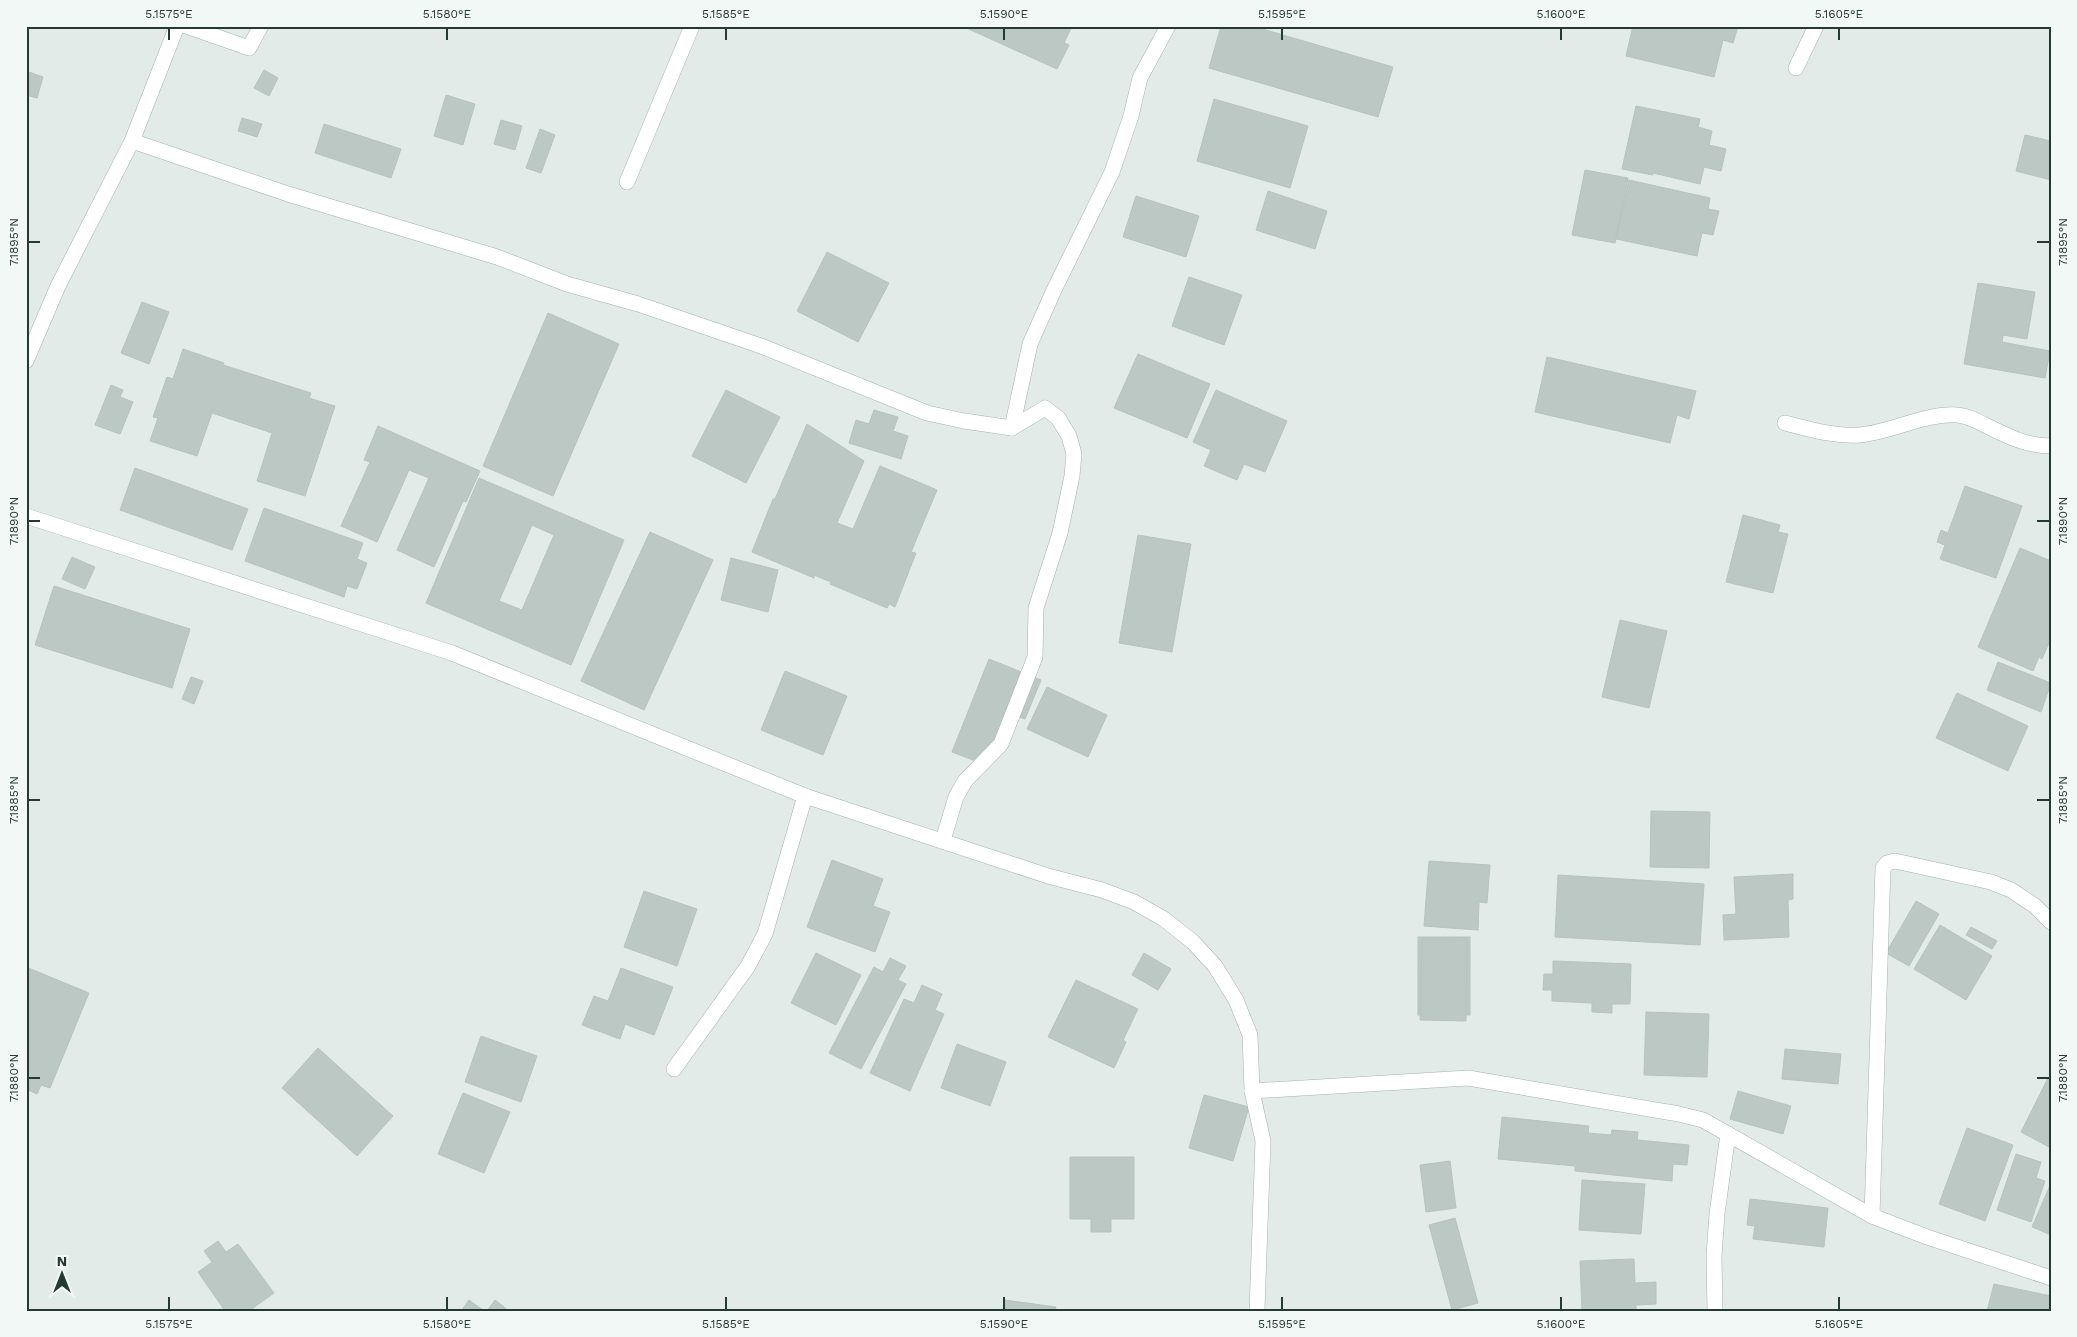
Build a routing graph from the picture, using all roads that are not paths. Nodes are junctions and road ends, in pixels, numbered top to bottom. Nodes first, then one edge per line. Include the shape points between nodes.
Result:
1 (177, 26) edge
2 (186, 26) edge
3 (262, 26) edge
4 (692, 26) edge
5 (1168, 26) edge
6 (1816, 26) edge
7 (1796, 68) dead end
8 (132, 141) junction
9 (627, 182) dead end
10 (26, 361) edge
11 (1784, 423) dead end
12 (1012, 428) junction
13 (2051, 446) edge
14 (26, 516) edge
15 (805, 796) junction
16 (943, 840) junction
17 (2051, 922) edge
18 (674, 1070) dead end
19 (1252, 1091) junction
20 (1728, 1134) junction
21 (1872, 1216) junction
22 (2051, 1278) edge
23 (1257, 1311) edge
24 (1715, 1311) edge

1 - 8 street
2 - 3 street via 249,48
4 - 9 street
5 - 12 street via 1140,78 1112,172 1030,344
6 - 7 street
8 - 10 street via 58,286
8 - 12 street via 288,194 497,257 567,284 638,304 761,346 926,413
11 - 13 street via 1834,434 1860,435 1958,415 2013,438 2038,446
12 - 16 street via 1045,408 1058,418 1069,436 1074,454 1072,476 1060,533 1036,608 1035,657 1001,744 965,781 956,797
14 - 15 street via 452,653
15 - 16 street
15 - 18 street via 764,934 748,966
16 - 19 street via 1134,902 1193,942 1215,966 1236,1000 1250,1035
17 - 21 street via 2011,890 1990,882 1895,861 1882,868
19 - 20 street via 1468,1078 1679,1114 1703,1120
19 - 23 street via 1263,1141
20 - 21 street
20 - 24 street via 1716,1222
21 - 22 street

